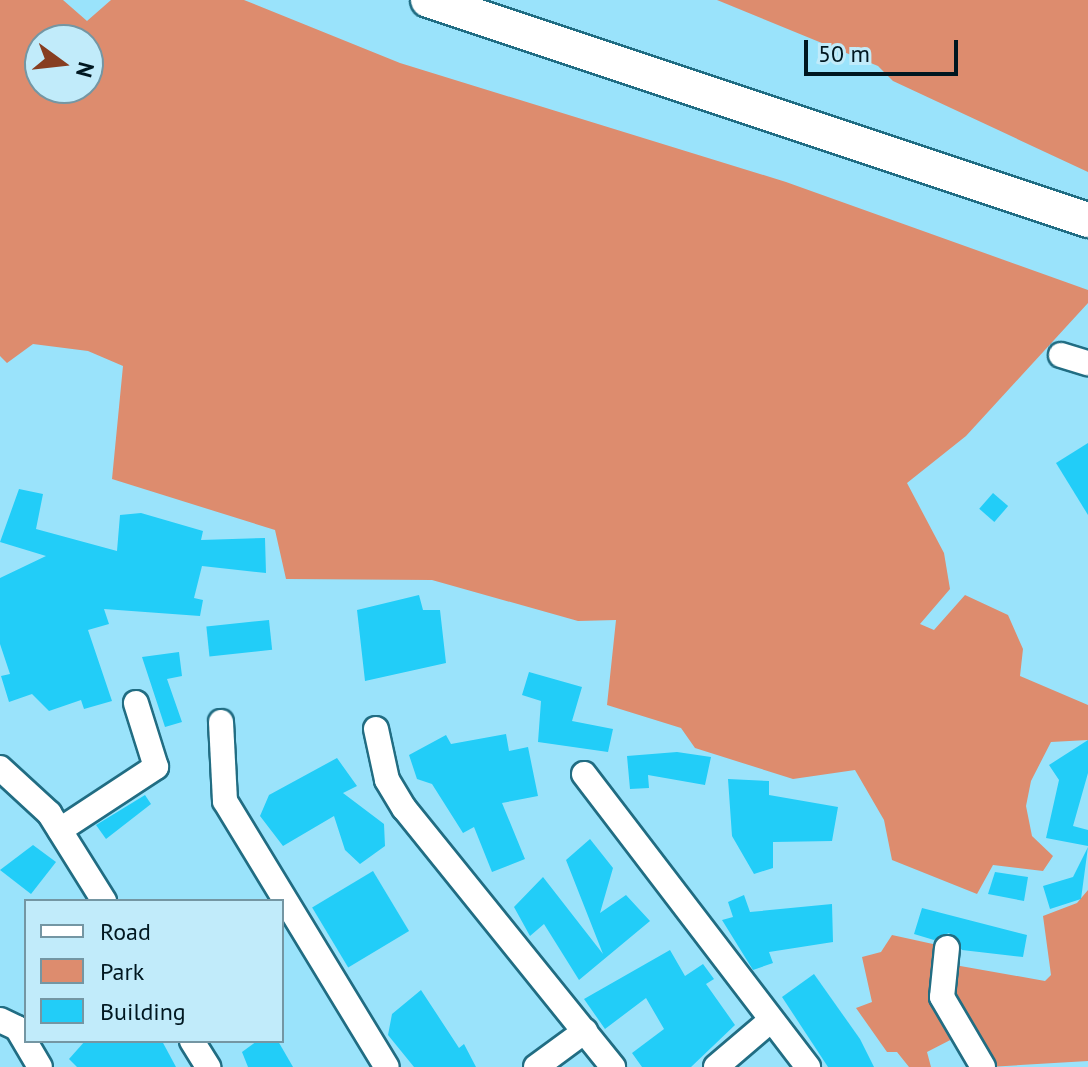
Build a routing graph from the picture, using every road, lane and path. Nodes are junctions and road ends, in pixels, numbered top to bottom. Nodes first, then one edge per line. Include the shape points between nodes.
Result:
1 (428, 0) edge
2 (1088, 220) edge
3 (1061, 355) dead end
4 (1088, 363) edge
5 (136, 703) dead end
6 (221, 722) dead end
7 (376, 729) dead end
8 (0, 768) edge
9 (584, 774) dead end
10 (60, 830) junction
11 (103, 899) edge
12 (947, 948) dead end
13 (0, 1020) edge
14 (770, 1021) junction
15 (585, 1031) junction
16 (24, 1040) edge
17 (26, 1043) edge
18 (193, 1043) edge
19 (40, 1067) edge
20 (208, 1067) edge
21 (387, 1067) edge
22 (536, 1067) edge
23 (613, 1067) edge
24 (716, 1067) edge
25 (808, 1067) edge
26 (983, 1067) edge

1 - 2 main road
3 - 4 street
5 - 10 street via 156,767
6 - 21 street via 225,801
7 - 15 street via 387,780 404,808
8 - 10 street
9 - 14 street
10 - 11 street
12 - 26 street via 942,997
13 - 16 street via 17,1028
14 - 24 street
14 - 25 street
15 - 22 street
15 - 23 street
17 - 19 street
18 - 20 street

